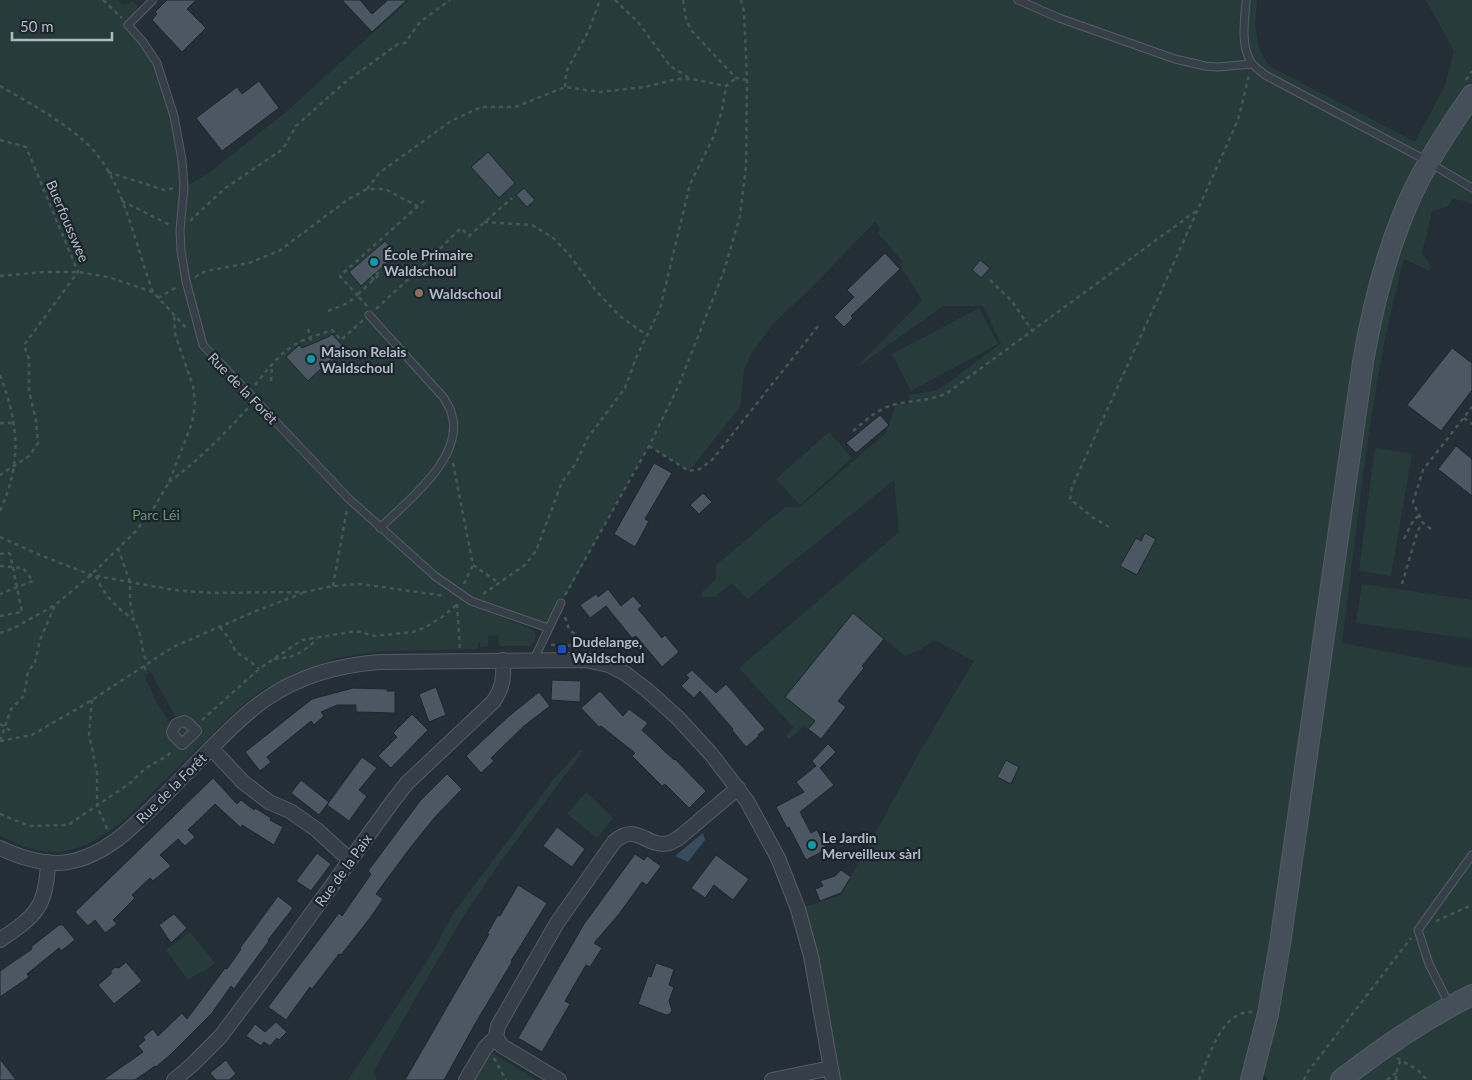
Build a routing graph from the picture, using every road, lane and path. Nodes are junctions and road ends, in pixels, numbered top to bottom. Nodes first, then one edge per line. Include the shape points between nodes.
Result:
1 (103, 0) edge
2 (153, 0) edge
3 (450, 0) edge
4 (600, 0) edge
5 (615, 0) edge
6 (683, 0) edge
7 (740, 0) edge
8 (1018, 0) edge
9 (1246, 0) edge
10 (128, 25) junction
11 (1252, 64) junction
12 (736, 78) junction
13 (692, 79) junction
14 (747, 80) junction
15 (0, 86) edge
16 (726, 86) junction
17 (565, 87) junction
18 (1472, 95) edge
19 (0, 140) edge
20 (1428, 163) junction
21 (108, 172) junction
22 (184, 187) junction
23 (1472, 188) edge
24 (367, 189) junction
25 (427, 198) dead end
26 (512, 198) dead end
27 (122, 201) junction
28 (417, 206) junction
29 (1198, 210) junction
30 (484, 222) junction
31 (180, 230) junction
32 (378, 270) dead end
33 (78, 272) junction
34 (382, 272) dead end
35 (0, 276) edge
36 (374, 280) junction
37 (990, 280) dead end
38 (186, 281) junction
39 (153, 292) junction
40 (357, 295) junction
41 (158, 298) junction
42 (328, 312) dead end
43 (174, 314) junction
44 (369, 315) joint
45 (819, 325) dead end
46 (308, 329) dead end
47 (1033, 332) junction
48 (648, 336) junction
49 (311, 338) junction
50 (312, 344) dead end
51 (202, 346) junction
52 (272, 364) junction
53 (0, 375) edge
54 (271, 381) dead end
55 (248, 394) junction
56 (255, 401) junction
57 (1472, 407) edge
58 (1464, 418) junction
59 (0, 422) edge
60 (14, 423) junction
61 (1472, 424) edge
62 (853, 431) dead end
63 (451, 446) junction
64 (648, 446) junction
65 (14, 465) junction
66 (0, 475) edge
67 (169, 482) junction
68 (348, 498) junction
69 (0, 511) edge
70 (1419, 516) junction
71 (1422, 523) junction
72 (1109, 527) dead end
73 (380, 528) junction
74 (1431, 529) dead end
75 (0, 537) edge
76 (1404, 539) dead end
77 (118, 548) junction
78 (0, 554) edge
79 (473, 565) junction
80 (0, 566) edge
81 (91, 575) junction
82 (96, 576) junction
83 (130, 582) junction
84 (499, 583) junction
85 (1402, 584) dead end
86 (333, 586) junction
87 (305, 592) junction
88 (0, 594) edge
89 (460, 594) junction
90 (471, 601) junction
91 (561, 603) joint
92 (55, 605) junction
93 (566, 610) dead end
94 (0, 616) edge
95 (134, 621) junction
96 (220, 627) junction
97 (548, 628) junction
98 (0, 633) edge
99 (318, 638) junction
100 (540, 645) junction
101 (587, 645) junction
102 (534, 659) junction
103 (272, 660) junction
104 (461, 660) junction
105 (503, 660) junction
106 (148, 662) junction
107 (143, 665) junction
108 (609, 665) junction
109 (259, 669) junction
110 (148, 673) dead end
111 (92, 700) junction
112 (0, 724) edge
113 (193, 728) junction
114 (13, 732) dead end
115 (0, 741) edge
116 (179, 742) junction
117 (211, 748) junction
118 (738, 788) junction
119 (97, 806) junction
120 (0, 814) edge
121 (109, 833) dead end
122 (0, 848) edge
123 (1472, 855) edge
124 (351, 859) junction
125 (48, 862) junction
126 (1472, 905) edge
127 (1418, 930) junction
128 (0, 940) edge
129 (1472, 995) edge
130 (1450, 1006) junction
131 (1268, 1014) junction
132 (496, 1037) junction
133 (1387, 1045) junction
134 (1260, 1047) junction
135 (1400, 1061) junction
136 (1396, 1073) junction
137 (832, 1074) edge
138 (174, 1080) edge
139 (466, 1080) edge
140 (559, 1080) edge
141 (772, 1080) edge
142 (1199, 1080) edge
143 (1251, 1080) edge
144 (1268, 1080) edge
145 (1304, 1080) edge
146 (1341, 1080) edge
147 (1387, 1080) edge
148 (1396, 1080) edge
149 (1427, 1080) edge

1 - 10 path
2 - 10 lane
3 - 31 path via 420,22 405,43 398,44 344,83 296,126 283,148 224,189
4 - 17 path via 589,30 566,72
5 - 13 path via 638,22 670,66
6 - 12 path via 691,30
7 - 14 path via 744,12
8 - 11 lane via 1175,59 1218,67
9 - 11 lane via 1245,50
10 - 22 lane, Rue de la Forêt via 157,63 174,116
11 - 20 lane via 1265,75
11 - 29 path via 1238,120
12 - 14 path
12 - 16 path
13 - 16 path
13 - 17 path via 600,92
14 - 64 path via 746,166 740,216 724,271 678,387
15 - 21 path via 42,110 81,139 99,157
16 - 48 path via 714,136 690,184 660,309
17 - 24 path via 515,107 481,107 451,121 379,173
18 - 20 main road
19 - 33 path, Buerfousswee via 26,147
20 - 23 lane
20 - 131 main road via 1399,224 1372,314
21 - 22 path via 164,190
21 - 27 path
22 - 31 lane, Rue de la Forêt
24 - 28 path via 385,189
24 - 38 path via 347,200 279,251 249,263 206,271
25 - 28 path
26 - 30 path
27 - 31 path
27 - 39 path
28 - 40 path via 340,276
29 - 47 path
29 - 72 path via 1072,486 1070,498 1075,504
30 - 40 path via 469,236 461,228 372,312
30 - 48 path via 532,225 552,237 621,317
31 - 38 lane, Rue de la Forêt
32 - 36 path via 372,278
33 - 35 path
33 - 39 path via 108,277
33 - 65 path, Buerfousswee via 24,345 29,359 29,390 38,443 29,456
34 - 36 path
36 - 40 path
37 - 47 path via 1010,300
38 - 41 path
38 - 51 lane, Rue de la Forêt
39 - 41 path
40 - 42 path
41 - 43 path
43 - 51 path
43 - 67 path via 175,334 194,386 195,404 192,423
44 - 49 path via 341,340 332,330
44 - 63 lane via 444,398 452,412
45 - 64 path via 712,460 700,469 689,471
46 - 49 path
47 - 62 path via 947,394 896,404 876,412
48 - 84 path via 625,388 587,439 576,463 562,482 536,551 525,564
49 - 50 path
49 - 52 path via 283,353
51 - 55 lane, Rue de la Forêt
52 - 54 path
52 - 55 path
53 - 60 path
55 - 56 lane, Rue de la Forêt
56 - 67 path
56 - 68 lane, Rue de la Forêt
57 - 58 path
58 - 61 path
58 - 70 path via 1423,470 1413,502
59 - 60 path
60 - 65 path
63 - 73 lane via 437,471
63 - 79 path
64 - 91 path
65 - 66 path, Buerfousswee
65 - 69 path
67 - 77 path via 135,532
68 - 73 lane, Rue de la Forêt
68 - 86 path
70 - 71 path
70 - 76 path via 1414,519
71 - 74 path
71 - 85 path
73 - 89 lane, Rue de la Forêt
75 - 81 path
77 - 81 path
77 - 83 path
78 - 94 path, bridge via 10,554 22,612
79 - 84 path
79 - 89 path
80 - 88 path, bridge via 23,568 33,580
81 - 82 path
81 - 92 path
82 - 83 path
82 - 95 path via 101,589
83 - 87 path via 212,593
83 - 95 path
84 - 90 path
86 - 87 path
86 - 89 path via 361,584 444,596
87 - 96 path
89 - 90 lane, Rue de la Forêt
90 - 97 lane, Rue de la Forêt
91 - 97 lane
92 - 98 path
92 - 115 path via 40,640 35,662 28,672 24,696 11,709
93 - 101 path via 570,629
95 - 106 path via 141,637 142,654
96 - 106 path via 173,647
96 - 109 path via 236,652
97 - 100 lane
99 - 103 path via 302,640
99 - 103 path via 290,658
99 - 104 path via 356,631 374,636 413,632 442,617 457,604
100 - 101 path
100 - 102 lane
101 - 108 path
102 - 105 street, Rue de la Forêt
102 - 108 street, Rue de la Forêt via 585,660
103 - 109 path
104 - 105 street, Rue de la Forêt
104 - 117 street, Rue de la Forêt via 355,664 319,672 267,698 245,714
105 - 124 street, Rue de la Paix via 504,682 493,702 407,783
106 - 107 path
107 - 110 path
107 - 111 path
108 - 118 street, Rue de la Forêt via 626,674 678,718
109 - 113 path
111 - 115 path via 32,734
111 - 119 path via 89,734 97,773
112 - 114 path, bridge
113 - 116 street via 196,731 182,744
113 - 116 street via 184,721 176,724 172,732
116 - 119 path via 167,756
117 - 124 street via 243,782 269,802 290,811 317,830
117 - 125 street, Rue de la Forêt via 112,844 72,862
118 - 132 street via 670,843 660,844 631,833 614,842 557,923 498,1026
118 - 137 street, Rue de la Forêt via 778,858 798,909 811,956
119 - 120 path via 68,824 29,826
119 - 121 path
122 - 125 street, Rue de la Forêt via 25,858
123 - 127 lane
124 - 138 street, Rue de la Paix via 220,1037
125 - 128 street via 47,887 34,914
126 - 127 path
127 - 130 lane
127 - 145 path
129 - 130 main road
130 - 133 main road
131 - 134 main road
131 - 142 path via 1248,1012 1228,1021
132 - 139 street via 485,1048
132 - 140 street via 502,1046
133 - 135 path
133 - 146 main road
134 - 143 main road
134 - 144 main road via 1263,1072
135 - 136 path
135 - 149 path via 1418,1070
136 - 147 path
136 - 148 path
137 - 141 street

